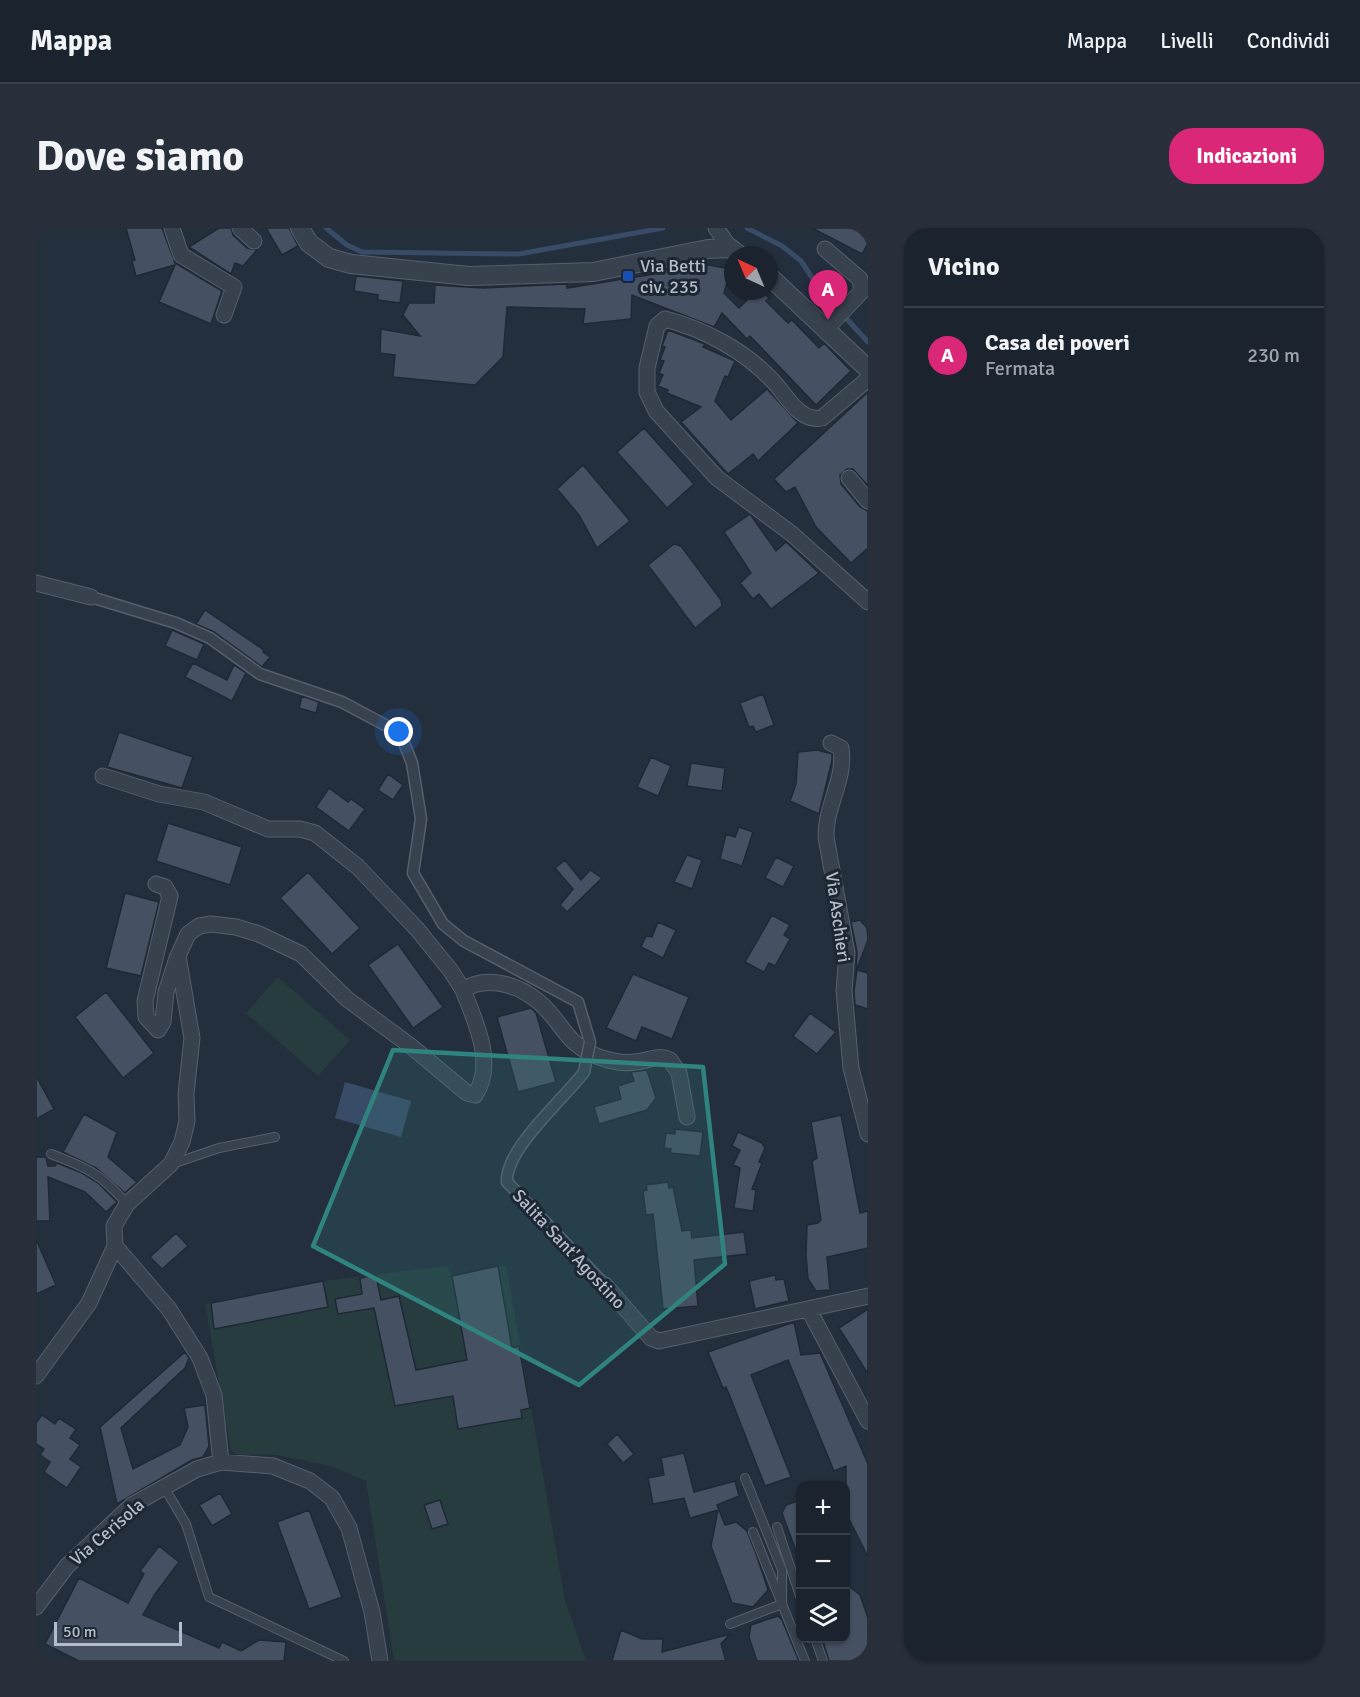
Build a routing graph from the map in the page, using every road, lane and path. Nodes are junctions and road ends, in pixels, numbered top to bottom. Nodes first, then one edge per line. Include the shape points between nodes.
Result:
1 (172, 228) edge
2 (240, 228) edge
3 (300, 228) edge
4 (254, 241) dead end
5 (727, 243) edge
6 (825, 249) dead end
7 (778, 283) edge
8 (224, 315) dead end
9 (829, 325) junction
10 (868, 369) edge
11 (868, 379) edge
12 (849, 478) dead end
13 (868, 501) edge
14 (36, 583) edge
15 (91, 597) joint
16 (868, 602) edge
17 (831, 743) dead end
18 (103, 776) dead end
19 (156, 884) dead end
20 (178, 956) junction
21 (463, 990) junction
22 (687, 1117) dead end
23 (868, 1134) edge
24 (274, 1137) dead end
25 (51, 1154) dead end
26 (171, 1164) junction
27 (127, 1204) junction
28 (115, 1246) junction
29 (605, 1285) joint
30 (868, 1296) edge
31 (809, 1310) junction
32 (36, 1376) edge
33 (868, 1421) edge
34 (221, 1462) junction
35 (745, 1478) dead end
36 (164, 1487) junction
37 (777, 1527) dead end
38 (753, 1532) dead end
39 (799, 1589) edge
40 (782, 1604) junction
41 (36, 1607) edge
42 (730, 1624) dead end
43 (817, 1643) edge
44 (344, 1661) edge
45 (380, 1661) edge
46 (805, 1661) edge
47 (823, 1661) edge

1 - 8 street via 181,255 234,287
2 - 4 street
3 - 5 street via 309,243 330,258 351,264 469,276 593,272
6 - 9 street via 860,279 862,291
7 - 9 street
9 - 10 street
11 - 16 street via 822,418 812,420 772,379 742,356 706,333 665,319 657,326 647,368 647,392 656,411 717,478 792,534
12 - 13 street
14 - 15 street, Salita Sant'Agostino
15 - 29 street, Salita Sant'Agostino, bridge via 201,634 260,674 342,702 400,733 412,763 421,819 413,873 442,924 464,941 578,1002 590,1042 584,1072 521,1143 507,1182
17 - 23 street, Via Aschieri via 841,748 843,766 826,820 826,837 847,953 844,991 851,1068
18 - 21 street via 159,794 204,802 268,829 315,832 358,867 410,922
19 - 20 street via 165,887 170,896 144,1012 158,1030 164,1022 165,992
20 - 21 street via 188,934 199,926 236,927 259,934 301,954 347,999 467,1094 475,1095 482,1084 484,1056
20 - 26 street via 192,1038 187,1121
21 - 22 street via 472,984 494,982 517,987 540,1002 562,1032 596,1056 619,1063 659,1057 670,1060 679,1073
24 - 26 lane via 219,1148
25 - 27 lane via 94,1172
26 - 27 street
27 - 28 street via 114,1226
28 - 32 street via 89,1303
28 - 34 street via 169,1309 200,1358 214,1395
29 - 31 street, Salita Sant'Agostino via 651,1338 660,1341
30 - 31 street
31 - 33 street
34 - 36 street, Via Cerisola via 197,1469
34 - 45 street, Via Cerisola via 273,1467 310,1481 332,1498 349,1528 372,1612
35 - 40 lane via 782,1570
36 - 41 street, Via Cerisola via 115,1520 67,1566
36 - 44 lane via 186,1524 209,1597
37 - 39 lane
38 - 40 lane
40 - 42 lane
40 - 46 lane
43 - 47 lane

